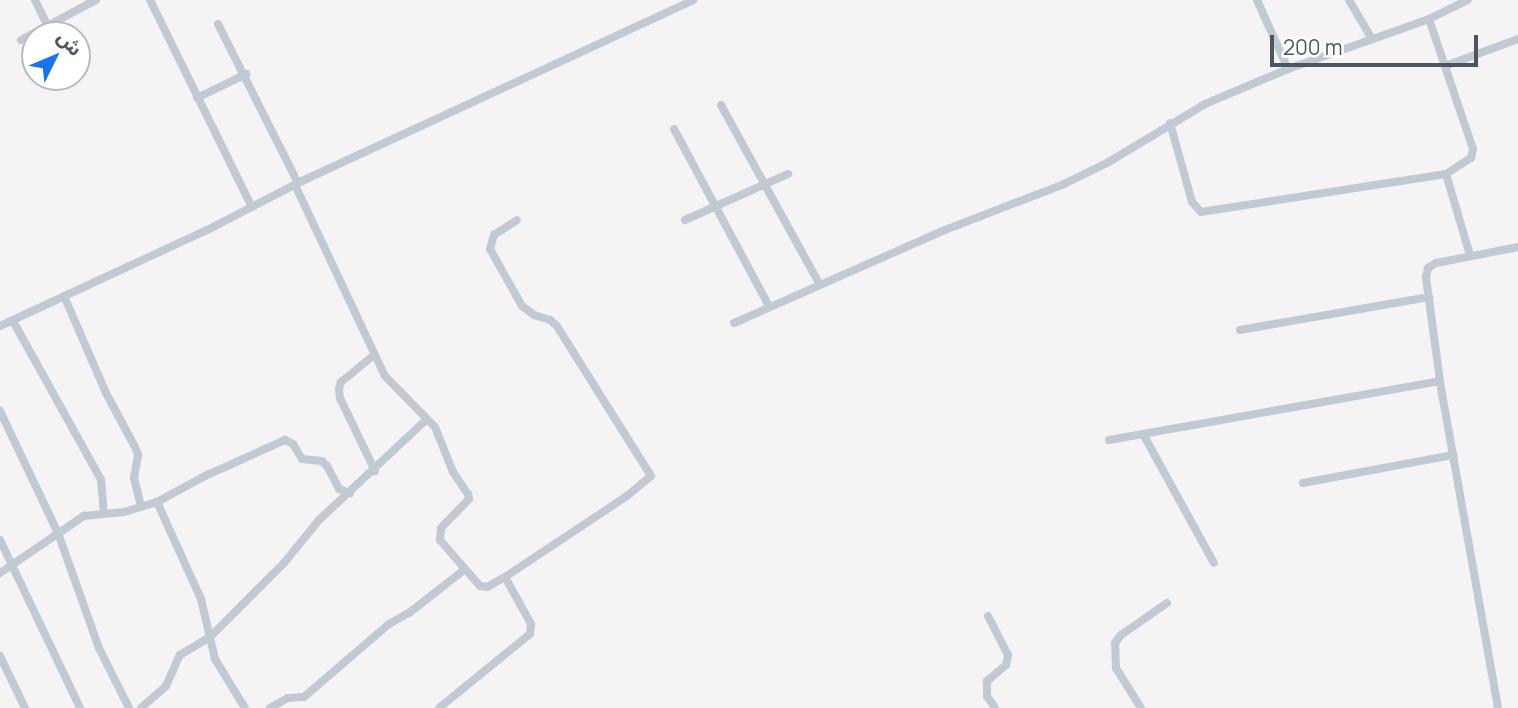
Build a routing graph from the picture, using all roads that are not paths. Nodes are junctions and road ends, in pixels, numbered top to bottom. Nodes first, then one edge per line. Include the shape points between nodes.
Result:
1 (36, 0) edge
2 (95, 0) edge
3 (150, 0) edge
4 (693, 0) edge
5 (1257, 0) edge
6 (1349, 0) edge
7 (1468, 0) edge
8 (1429, 19) junction
9 (45, 21) edge
10 (55, 21) edge
11 (218, 24) dead end
12 (1372, 39) junction
13 (1518, 39) edge
14 (1445, 66) junction
15 (1289, 69) junction
16 (246, 74) junction
17 (197, 97) junction
18 (721, 105) dead end
19 (1170, 123) junction
20 (674, 128) dead end
21 (788, 174) dead end
22 (1446, 174) junction
23 (297, 184) junction
24 (765, 184) junction
25 (252, 207) junction
26 (716, 207) junction
27 (517, 220) dead end
28 (685, 220) dead end
29 (1518, 247) edge
30 (1471, 255) junction
31 (820, 285) junction
32 (64, 296) junction
33 (1429, 297) junction
34 (769, 306) junction
35 (13, 321) junction
36 (734, 323) dead end
37 (0, 326) edge
38 (1240, 330) dead end
39 (374, 355) junction
40 (1440, 381) junction
41 (0, 411) edge
42 (427, 419) junction
43 (1143, 434) junction
44 (1110, 440) dead end
45 (1453, 455) junction
46 (375, 471) junction
47 (1303, 482) dead end
48 (350, 493) junction
49 (158, 502) junction
50 (141, 507) junction
51 (104, 513) junction
52 (58, 533) junction
53 (0, 540) edge
54 (1214, 563) dead end
55 (13, 567) junction
56 (464, 570) junction
57 (0, 573) edge
58 (505, 577) junction
59 (1167, 603) dead end
60 (988, 616) dead end
61 (210, 637) junction
62 (0, 656) edge
63 (25, 708) edge
64 (80, 708) edge
65 (129, 708) edge
66 (141, 708) edge
67 (245, 708) edge
68 (271, 708) edge
69 (439, 708) edge
70 (995, 708) edge
71 (1141, 708) edge
72 (1498, 708) edge

1 - 9 street
2 - 10 street
3 - 17 street
4 - 23 street
5 - 15 street
6 - 12 street
7 - 8 street
8 - 12 street
8 - 14 street
11 - 16 street
12 - 15 street
13 - 14 street
14 - 22 street via 1473,155
15 - 19 street
16 - 17 street
16 - 23 street
17 - 25 street
18 - 24 street
19 - 22 street via 1192,202 1201,212
19 - 31 street via 1064,184
20 - 26 street
21 - 24 street
22 - 30 street
23 - 25 street
23 - 39 street
24 - 26 street
24 - 31 street
25 - 32 street
26 - 28 street
26 - 34 street
27 - 58 street via 491,238 490,249 522,306 556,326 651,476
29 - 30 street
30 - 33 street via 1430,265 1426,277
31 - 34 street
32 - 35 street
32 - 50 street via 138,455 134,478
33 - 38 street
33 - 40 street
34 - 36 street
35 - 37 street
35 - 51 street via 101,480
39 - 42 street via 393,387
39 - 46 street via 341,382 339,389
40 - 43 street
40 - 45 street
41 - 52 street
42 - 46 street
42 - 56 street via 440,435 453,472 469,496 439,534
43 - 44 street
43 - 54 street
45 - 47 street
45 - 72 street
46 - 48 street
48 - 49 street via 339,489 322,461 302,459 285,440 205,475
48 - 61 street
49 - 50 street
49 - 61 street via 201,599
50 - 51 street
51 - 52 street via 83,516
52 - 55 street
52 - 65 street via 99,648
53 - 55 street
55 - 57 street
55 - 64 street
56 - 58 street via 480,586 488,587
56 - 68 street via 389,624 304,696 288,698
58 - 69 street via 531,624 530,634
59 - 71 street via 1115,643 1116,668
60 - 70 street via 1008,655 1006,665 987,681 987,696
61 - 66 street via 180,655 166,687
61 - 67 street via 215,659
62 - 63 street

